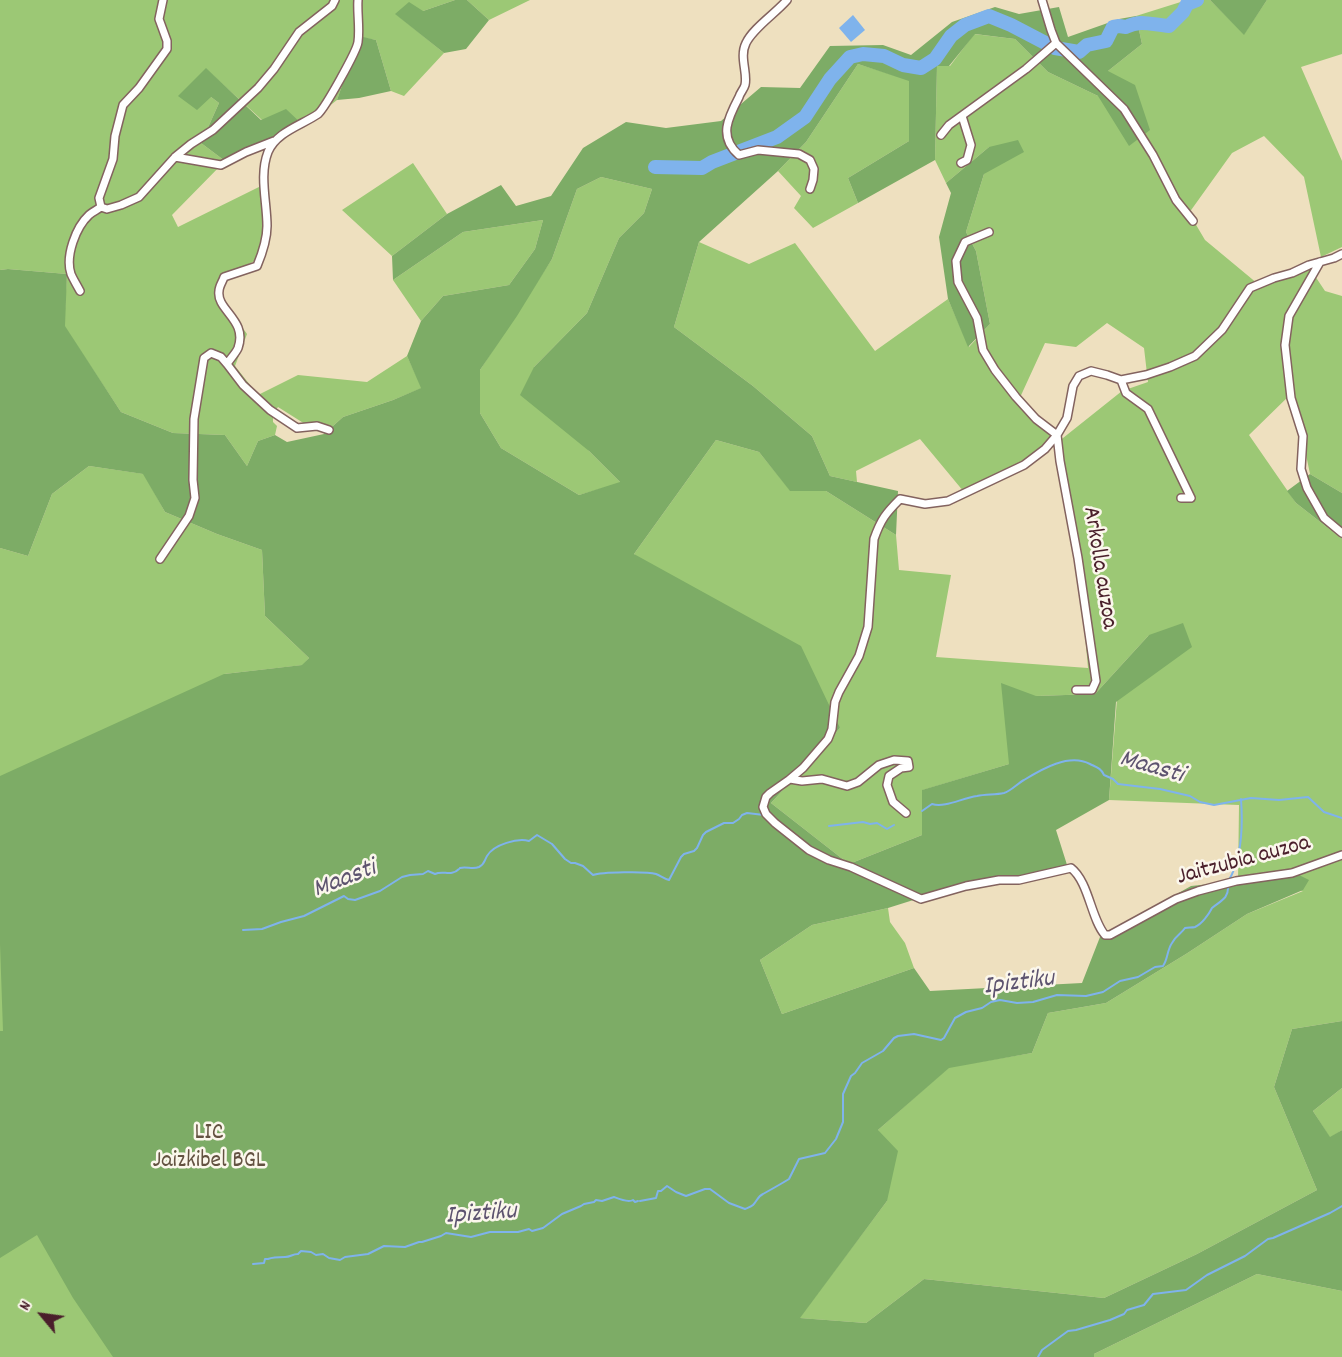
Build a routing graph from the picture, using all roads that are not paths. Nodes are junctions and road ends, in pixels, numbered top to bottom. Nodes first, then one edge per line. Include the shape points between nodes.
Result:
1 (164, 0) edge
2 (335, 0) edge
3 (358, 0) edge
4 (787, 0) edge
5 (1042, 0) edge
6 (1053, 46) junction
7 (962, 116) junction
8 (941, 135) dead end
9 (277, 141) junction
10 (175, 157) junction
11 (961, 164) dead end
12 (810, 189) dead end
13 (101, 207) junction
14 (1193, 221) dead end
15 (989, 232) dead end
16 (1342, 254) edge
17 (1320, 262) junction
18 (81, 291) dead end
19 (227, 364) junction
20 (1121, 380) junction
21 (329, 430) dead end
22 (1057, 435) junction
23 (1181, 498) dead end
24 (1342, 533) edge
25 (160, 559) dead end
26 (1076, 690) dead end
27 (790, 779) junction
28 (906, 813) dead end
29 (1342, 855) edge

1 - 13 street via 159,19 167,49 123,105 113,159 99,198
2 - 10 street via 299,32 258,88 213,130
3 - 9 street via 358,43 331,97 321,111
4 - 12 street via 746,43 745,84 729,116 727,136 740,155 758,150 787,152 810,160 814,169
5 - 6 street
6 - 7 street
6 - 14 street via 1124,109 1176,200
7 - 8 street
7 - 11 street via 971,144 967,160
9 - 10 street via 221,165
9 - 19 street via 268,150 263,166 267,228 262,254 257,266 224,277 218,292 240,334 238,348
10 - 13 street via 139,197 107,209
13 - 18 street via 88,216 72,244 70,272
15 - 22 street via 965,242 956,261 958,282 977,318 983,350 995,370 1036,419
16 - 17 street
17 - 20 street via 1250,288 1222,330 1195,356
17 - 24 street via 1289,316 1285,345 1291,398 1303,436 1301,469 1324,518
19 - 21 street via 270,410 297,428 317,426
19 - 25 street via 211,353 204,358 194,419 195,498 189,516
20 - 22 street via 1091,371 1079,376 1073,386 1067,418
20 - 23 street via 1126,393 1148,409 1191,498
22 - 26 street, Arkolla auzoa via 1096,681 1092,690
22 - 27 street via 1024,465 994,481 948,501 926,504 900,499 885,514 874,539 868,627 859,656 839,692 828,740
27 - 28 street via 822,779 847,786 879,765 908,761 909,766 889,776 887,785 893,802
27 - 29 street, Jaitzubia auzoa via 766,797 766,814 809,850 829,860 921,899 966,886 1019,880 1071,868 1106,935 1198,891 1292,873

